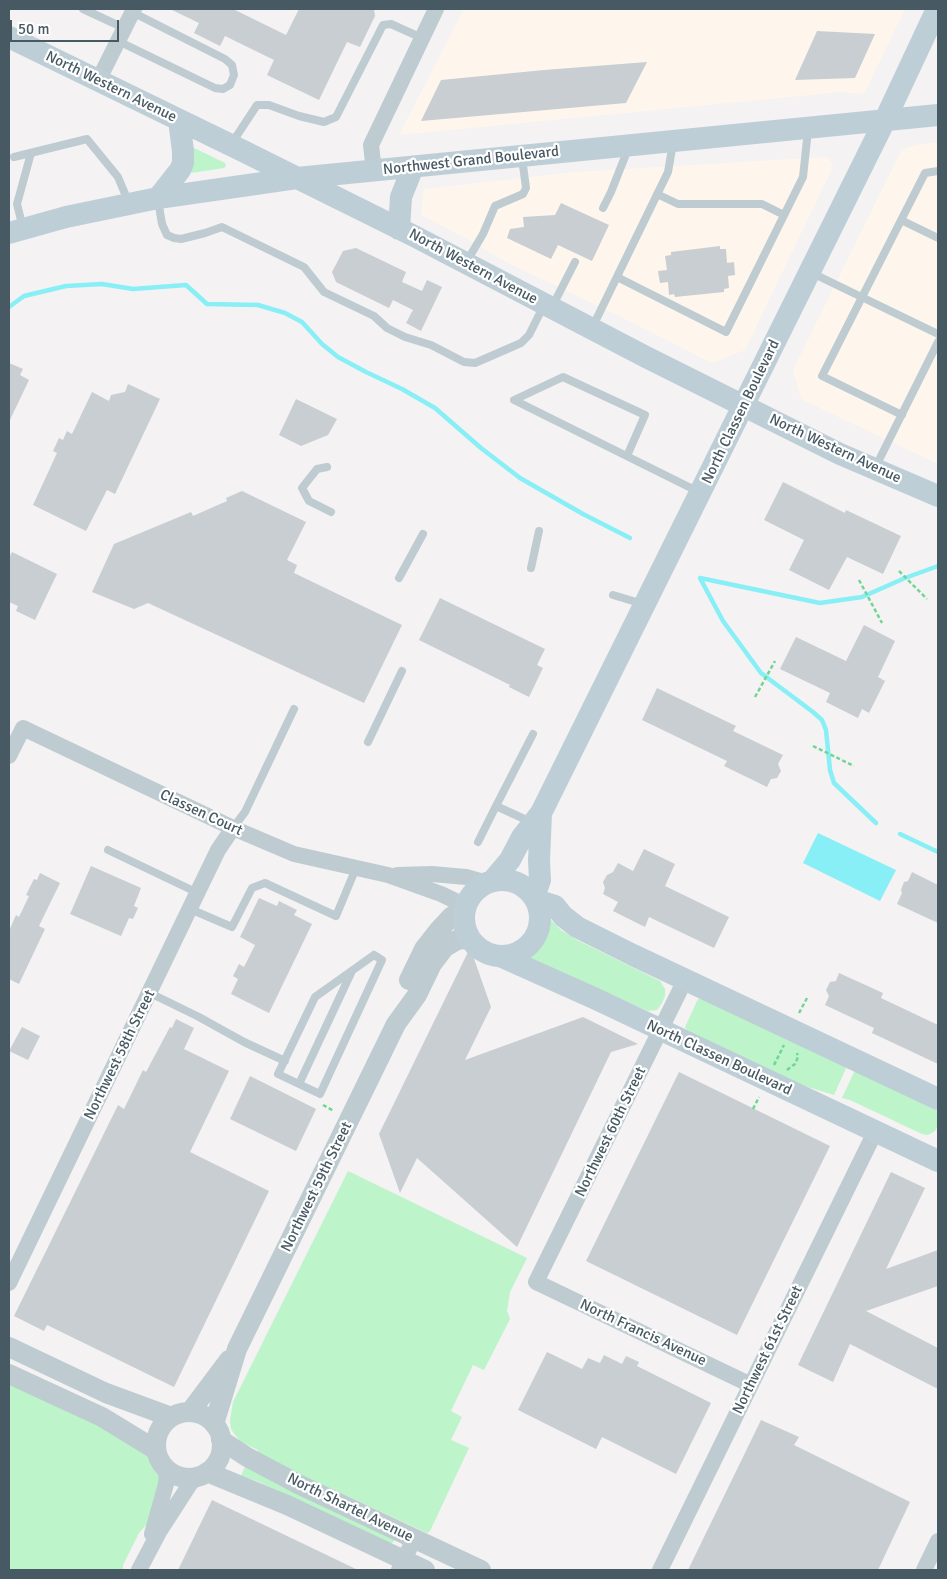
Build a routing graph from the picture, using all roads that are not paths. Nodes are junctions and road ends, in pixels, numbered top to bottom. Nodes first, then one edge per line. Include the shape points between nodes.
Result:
1 (82, 9) edge
2 (436, 9) edge
3 (937, 9) edge
4 (96, 11) edge
5 (133, 11) edge
6 (121, 35) junction
7 (9, 37) edge
8 (422, 38) junction
9 (98, 81) junction
10 (938, 115) edge
11 (179, 120) junction
12 (885, 120) junction
13 (809, 128) junction
14 (673, 141) junction
15 (231, 145) junction
16 (630, 145) junction
17 (32, 153) junction
18 (521, 156) junction
19 (14, 157) dead end
20 (413, 167) junction
21 (374, 171) junction
22 (938, 171) edge
23 (297, 178) junction
24 (657, 194) junction
25 (158, 198) junction
26 (129, 204) junction
27 (603, 208) dead end
28 (784, 215) junction
29 (901, 220) junction
30 (399, 229) junction
31 (16, 231) edge
32 (938, 238) edge
33 (574, 262) dead end
34 (466, 263) junction
35 (810, 272) junction
36 (617, 277) junction
37 (862, 297) junction
38 (548, 306) junction
39 (592, 329) junction
40 (938, 334) edge
41 (938, 342) edge
42 (744, 405) junction
43 (902, 415) junction
44 (627, 456) junction
45 (327, 467) dead end
46 (875, 469) junction
47 (701, 493) junction
48 (938, 496) edge
49 (331, 512) dead end
50 (539, 531) dead end
51 (423, 534) dead end
52 (531, 568) dead end
53 (399, 578) dead end
54 (613, 595) dead end
55 (645, 605) junction
56 (402, 671) dead end
57 (294, 709) dead end
58 (533, 734) dead end
59 (368, 742) dead end
60 (9, 756) edge
61 (496, 806) junction
62 (537, 818) junction
63 (233, 828) junction
64 (478, 842) dead end
65 (108, 850) dead end
66 (356, 868) junction
67 (388, 875) junction
68 (490, 882) junction
69 (198, 893) junction
70 (535, 898) junction
71 (466, 907) junction
72 (190, 909) junction
73 (470, 938) junction
74 (500, 956) junction
75 (352, 971) junction
76 (685, 980) junction
77 (150, 993) junction
78 (396, 1024) junction
79 (661, 1031) junction
80 (285, 1061) junction
81 (299, 1084) junction
82 (938, 1099) edge
83 (876, 1130) junction
84 (938, 1160) edge
85 (536, 1282) joint
86 (9, 1283) edge
87 (9, 1347) edge
88 (237, 1349) junction
89 (9, 1374) edge
90 (751, 1385) junction
91 (180, 1415) junction
92 (217, 1432) junction
93 (156, 1450) junction
94 (167, 1470) junction
95 (201, 1475) junction
96 (414, 1538) junction
97 (938, 1541) edge
98 (141, 1565) edge
99 (401, 1565) edge
100 (425, 1570) edge
101 (481, 1570) edge
102 (660, 1570) edge
103 (924, 1570) edge

1 - 4 lane
2 - 8 street
3 - 12 main road, North Classen Boulevard
4 - 6 lane
5 - 6 street
5 - 6 lane via 232,64 234,75 230,85 223,89 215,88
6 - 9 street
7 - 9 main road, North Western Avenue
8 - 15 lane via 391,24 383,24 336,117 324,122 269,105 257,105
8 - 21 street via 371,145
9 - 11 main road, North Western Avenue
10 - 12 main road, Northwest Grand Boulevard
11 - 15 main road, North Western Avenue
11 - 25 main road via 184,151 182,163
12 - 13 main road, Northwest Grand Boulevard
12 - 35 main road, North Classen Boulevard
13 - 14 main road, Northwest Grand Boulevard
13 - 28 lane via 803,177
14 - 16 main road, Northwest Grand Boulevard
14 - 24 lane via 668,172
15 - 23 main road, North Western Avenue
16 - 18 main road, Northwest Grand Boulevard
16 - 27 lane
17 - 19 lane
17 - 26 lane via 87,139 118,177
17 - 31 lane via 17,204
18 - 20 main road, Northwest Grand Boulevard
18 - 34 lane via 526,188 523,194 495,206
20 - 21 main road, Northwest Grand Boulevard
20 - 30 main road via 401,197
21 - 23 main road, Northwest Grand Boulevard
22 - 29 lane via 925,173
23 - 25 main road, Northwest Grand Boulevard
23 - 30 main road, North Western Avenue
24 - 28 lane via 678,204 762,204
24 - 36 lane
25 - 26 main road, Northwest Grand Boulevard
25 - 38 lane via 167,235 181,239 222,227 304,267 324,292 374,316 387,328 464,362 474,363 521,343
26 - 31 main road, Northwest Grand Boulevard
28 - 36 lane via 726,332
29 - 32 lane
29 - 37 lane
30 - 34 main road, North Western Avenue
33 - 38 lane
34 - 38 main road, North Western Avenue
35 - 37 lane
35 - 42 main road, North Classen Boulevard
36 - 39 lane
37 - 40 lane
37 - 43 lane via 822,376
38 - 39 main road, North Western Avenue
39 - 42 main road, North Western Avenue
41 - 43 lane
42 - 46 main road, North Western Avenue
42 - 47 main road, North Classen Boulevard
43 - 46 lane
44 - 44 lane via 523,404 514,400 563,378 645,415
44 - 47 lane
45 - 49 lane via 316,469 302,488 309,501
46 - 48 main road, North Western Avenue
47 - 55 main road, North Classen Boulevard
50 - 52 lane
51 - 53 lane
54 - 55 lane
55 - 62 main road, North Classen Boulevard
56 - 59 lane
57 - 63 lane via 245,812
58 - 61 lane
60 - 63 street, Classen Court via 22,728
61 - 62 lane
61 - 64 lane
62 - 68 main road, North Classen Boulevard via 510,860
62 - 70 main road, North Classen Boulevard via 540,880
63 - 66 street, Classen Court via 294,854
63 - 69 street, Northwest 58th Street via 218,850
65 - 69 lane
66 - 67 street, Classen Court
66 - 72 lane via 336,916 265,883 252,888 232,927
67 - 68 street, Classen Court via 432,874
67 - 71 street, Classen Court via 441,894
68 - 70 main road via 514,881
68 - 71 main road, North Classen Boulevard via 475,891
69 - 72 street, Northwest 58th Street
70 - 74 main road, North Classen Boulevard via 540,920 534,939 519,952
70 - 76 main road via 555,906 577,927
71 - 73 main road via 464,924
71 - 78 street, Northwest 59th Street via 450,917 424,949 403,994
72 - 77 street, Northwest 58th Street
73 - 74 main road, North Classen Boulevard via 482,951
73 - 78 street, Northwest 59th Street via 445,946 432,964 417,996
74 - 79 main road, North Classen Boulevard
75 - 80 lane via 315,997
75 - 81 lane
75 - 81 lane via 374,955 382,960 320,1094
76 - 79 street, Northwest 60th Street
76 - 82 main road
77 - 80 lane
77 - 86 street, Northwest 58th Street
78 - 88 street, Northwest 59th Street
79 - 83 main road, North Classen Boulevard
79 - 85 street, Northwest 60th Street
80 - 81 lane via 278,1074
83 - 84 main road, North Classen Boulevard
83 - 90 street, Northwest 61st Street
85 - 90 street, North Francis Avenue
87 - 91 street, North Shartel Avenue via 106,1393
88 - 91 street, Northwest 59th Street
88 - 92 street, Northwest 59th Street
89 - 93 street via 102,1417
90 - 102 street, Northwest 61st Street
91 - 92 street, North Shartel Avenue via 199,1414 207,1418
91 - 93 street via 164,1423 156,1440
92 - 95 street via 221,1450 214,1466
92 - 96 street, North Shartel Avenue via 247,1457
93 - 94 street
94 - 95 street, North Shartel Avenue via 181,1477
94 - 98 street via 166,1484
95 - 98 street via 179,1500
95 - 99 street, North Shartel Avenue via 287,1505
96 - 99 street
96 - 101 street, North Shartel Avenue
97 - 103 street
99 - 100 street, North Shartel Avenue

